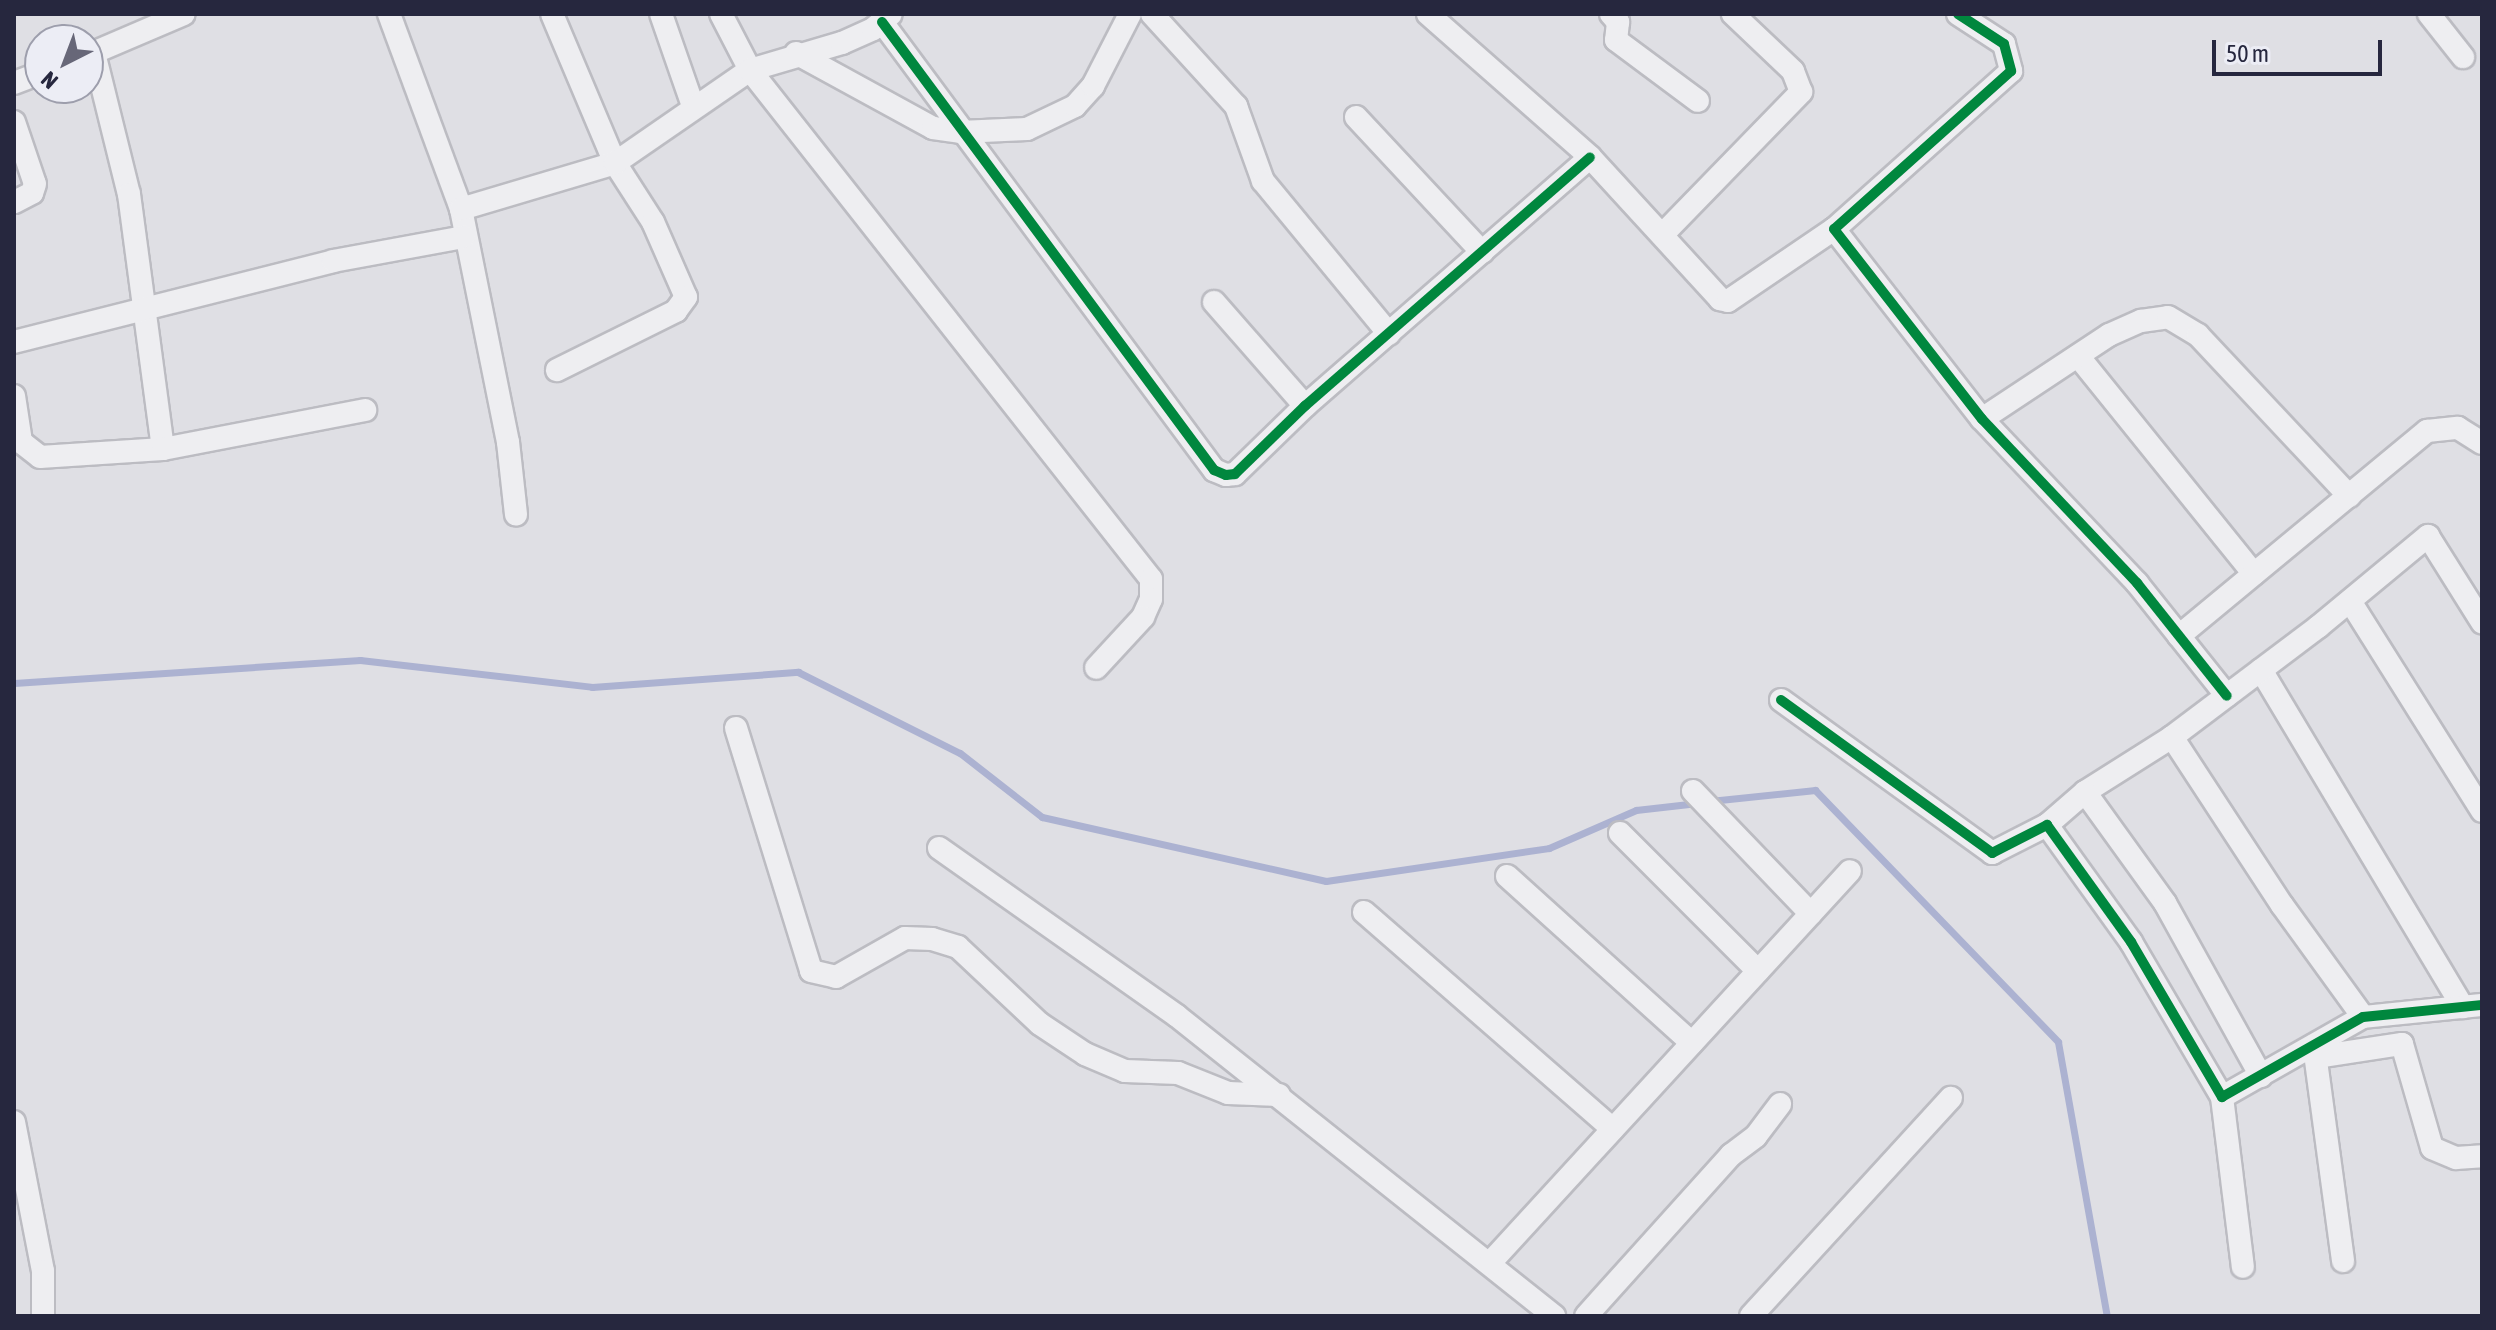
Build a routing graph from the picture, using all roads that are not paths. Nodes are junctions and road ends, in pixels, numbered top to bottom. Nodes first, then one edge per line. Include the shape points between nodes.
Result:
1 (184, 14) edge
2 (389, 14) edge
3 (552, 14) edge
4 (661, 14) edge
5 (721, 14) edge
6 (1130, 14) edge
7 (1152, 14) edge
8 (1428, 14) edge
9 (1611, 14) edge
10 (1733, 14) edge
11 (1958, 14) edge
12 (2429, 14) edge
13 (887, 18) edge
14 (104, 48) edge
15 (796, 53) junction
16 (2463, 57) dead end
17 (750, 70) junction
18 (1698, 101) dead end
19 (104, 102) edge
20 (693, 106) junction
21 (1356, 117) dead end
22 (14, 122) edge
23 (960, 132) junction
24 (1590, 157) junction
25 (615, 163) junction
26 (14, 202) edge
27 (461, 209) junction
28 (1834, 229) junction
29 (1664, 233) junction
30 (464, 237) junction
31 (1482, 252) junction
32 (1214, 302) dead end
33 (147, 305) junction
34 (1389, 334) junction
35 (14, 342) edge
36 (2078, 356) junction
37 (557, 370) dead end
38 (14, 396) edge
39 (1305, 406) junction
40 (365, 410) dead end
41 (1982, 419) junction
42 (2482, 443) edge
43 (163, 449) junction
44 (2349, 496) junction
45 (516, 515) dead end
46 (2254, 574) junction
47 (2350, 601) junction
48 (2482, 622) edge
49 (2179, 636) junction
50 (1096, 668) dead end
51 (2261, 670) junction
52 (2227, 696) junction
53 (1781, 700) dead end
54 (736, 728) dead end
55 (2172, 737) junction
56 (1693, 791) dead end
57 (2085, 792) junction
58 (2482, 811) edge
59 (2047, 825) junction
60 (1620, 833) dead end
61 (939, 848) dead end
62 (1850, 871) dead end
63 (1507, 876) dead end
64 (1364, 912) dead end
65 (1811, 914) junction
66 (1758, 971) junction
67 (2472, 1006) edge
68 (2363, 1017) junction
69 (1692, 1043) junction
70 (2315, 1052) junction
71 (2261, 1076) junction
72 (1279, 1095) junction
73 (2222, 1097) junction
74 (1951, 1098) dead end
75 (1780, 1104) dead end
76 (14, 1122) edge
77 (1613, 1129) junction
78 (2482, 1156) edge
79 (2343, 1261) dead end
80 (1490, 1263) junction
81 (2243, 1267) dead end
82 (43, 1316) edge
83 (1554, 1316) edge
84 (1586, 1316) edge
85 (1751, 1316) edge

1 - 14 street
2 - 27 street
3 - 25 street
4 - 20 street
5 - 17 street
6 - 23 street via 1093,86 1075,106 1027,129
7 - 34 street via 1236,106 1263,181
8 - 24 street
9 - 18 street via 1618,22 1616,40
10 - 29 street via 1793,71 1801,92
11 - 28 street via 2004,44 2011,71
12 - 16 street
13 - 15 street via 842,43
13 - 23 street
15 - 17 street
15 - 23 street via 910,119
17 - 20 street
17 - 50 street via 1151,579 1151,599 1143,617
19 - 33 street via 129,194
20 - 25 street
21 - 31 street
22 - 26 street via 35,184 32,193
23 - 39 street via 1214,470 1235,474
24 - 29 street
24 - 31 street
25 - 27 street
25 - 37 street via 653,222 686,297 676,311
27 - 30 street
28 - 29 street via 1728,301 1717,296
28 - 41 street
30 - 33 street
30 - 45 street via 501,403
31 - 34 street
32 - 39 street
33 - 35 street
33 - 43 street
34 - 39 street
36 - 41 street
36 - 44 street via 2141,321 2157,316 2181,321
36 - 46 street
38 - 43 street via 21,442 31,454
40 - 43 street
41 - 49 street via 2137,583
42 - 44 street via 2458,428 2427,431
44 - 46 street
46 - 49 street
47 - 48 street via 2428,536
47 - 51 street
47 - 58 street
49 - 52 street
51 - 52 street
51 - 67 street
52 - 55 street
53 - 59 street via 1992,853
54 - 72 street via 811,971 836,977 905,938 932,939 958,947 1040,1024 1085,1054 1125,1071 1178,1073 1228,1093
55 - 57 street
55 - 68 street
56 - 65 street
57 - 59 street
57 - 71 street via 2165,903
59 - 73 street via 2131,942
60 - 66 street
61 - 72 street
62 - 65 street
63 - 69 street
64 - 77 street
65 - 66 street
66 - 69 street
67 - 68 street
68 - 70 street
69 - 77 street
70 - 71 street
70 - 78 street via 2402,1044 2432,1148 2456,1158
70 - 79 street
71 - 73 street
72 - 80 street
73 - 81 street
74 - 85 street
75 - 84 street
76 - 82 street via 43,1271
77 - 80 street
80 - 83 street

